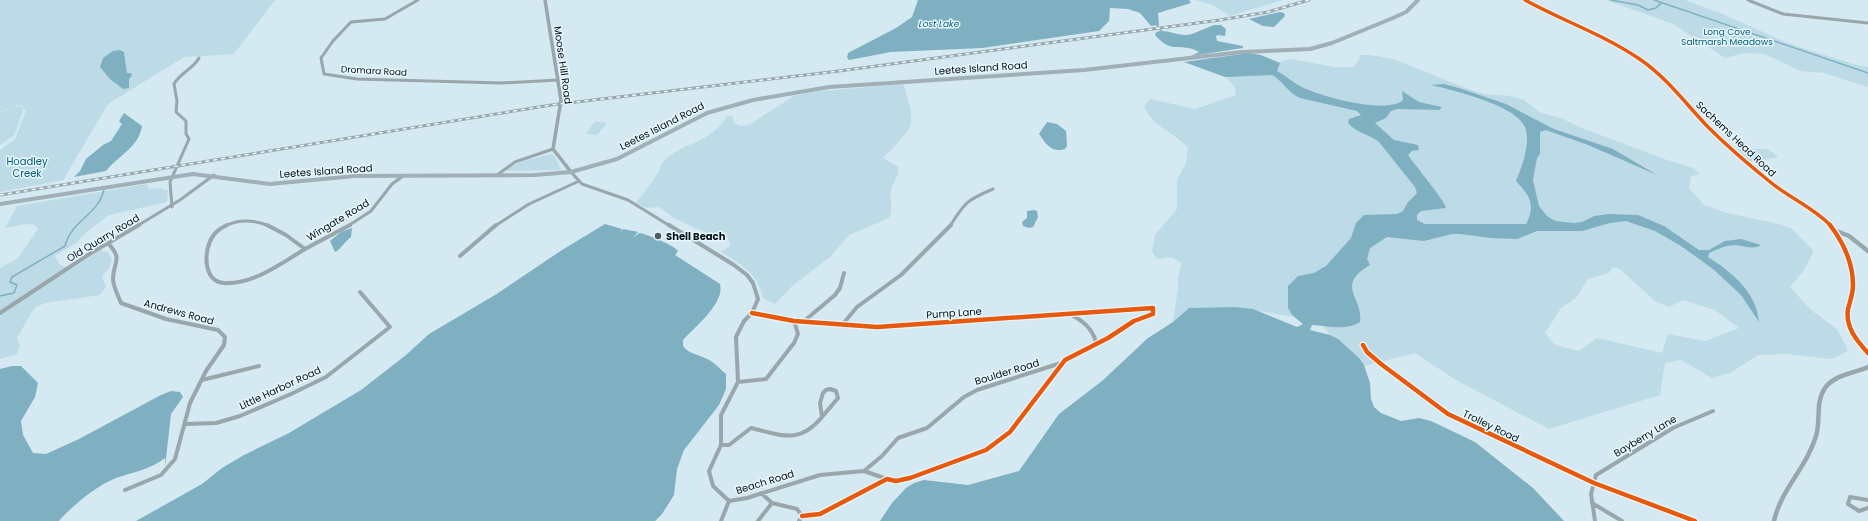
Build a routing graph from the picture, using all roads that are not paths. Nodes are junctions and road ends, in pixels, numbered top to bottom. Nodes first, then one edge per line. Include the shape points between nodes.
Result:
1 (418, 0) edge
2 (545, 0) edge
3 (1418, 0) edge
4 (1525, 0) edge
5 (1748, 0) edge
6 (1868, 23) edge
7 (199, 58) dead end
8 (558, 80) junction
9 (552, 149) junction
10 (571, 172) junction
11 (497, 175) junction
12 (173, 176) junction
13 (214, 176) junction
14 (389, 176) junction
15 (403, 176) junction
16 (577, 182) junction
17 (392, 183) junction
18 (993, 189) dead end
19 (0, 204) edge
20 (172, 207) junction
21 (1834, 230) junction
22 (108, 243) junction
23 (305, 249) junction
24 (1868, 251) edge
25 (460, 256) dead end
26 (844, 273) dead end
27 (360, 292) dead end
28 (0, 313) edge
29 (752, 313) junction
30 (1070, 314) junction
31 (794, 321) junction
32 (803, 322) junction
33 (842, 325) junction
34 (1096, 342) junction
35 (1363, 345) dead end
36 (1868, 353) edge
37 (1062, 363) junction
38 (259, 366) dead end
39 (1868, 367) edge
40 (202, 380) junction
41 (738, 382) junction
42 (1713, 411) dead end
43 (822, 418) junction
44 (186, 424) junction
45 (721, 445) junction
46 (864, 471) junction
47 (887, 479) junction
48 (1594, 483) junction
49 (125, 490) dead end
50 (761, 493) junction
51 (1868, 500) edge
52 (730, 501) junction
53 (1592, 502) junction
54 (772, 503) junction
55 (1868, 508) edge
56 (802, 516) junction
57 (721, 521) edge
58 (758, 521) edge
59 (800, 521) edge
60 (1594, 521) edge
61 (1622, 521) edge
62 (1695, 521) edge
63 (1774, 521) edge

1 - 8 street, Dromara Road via 385,19 351,22 321,58 324,74 357,79 501,83
2 - 8 street, Moose Hill Road
3 - 10 main road, Leetes Island Road via 1406,12 1393,18 1332,43 1310,49 1242,52 1084,70 829,87 759,98 715,109 618,159
4 - 21 street, Sachems Head Road via 1557,18 1610,41 1642,60 1716,135 1774,185
5 - 6 street via 1783,14
7 - 12 street via 175,83 176,112 186,121 186,134 189,139
8 - 9 street, Moose Hill Road via 561,105
9 - 10 street
9 - 11 street via 515,162
10 - 11 main road, Leetes Island Road
10 - 16 street
11 - 15 main road, Leetes Island Road
12 - 13 main road, Leetes Island Road
12 - 19 main road, Leetes Island Road
12 - 20 street via 170,182
13 - 14 main road, Leetes Island Road via 270,184
13 - 20 street, Old Quarry Road
14 - 15 main road, Leetes Island Road
14 - 17 street
15 - 17 street, Wingate Road
16 - 25 street via 508,216 482,234
16 - 29 street, Beach Road via 628,200 734,265 747,275 758,295
17 - 23 street, Wingate Road via 380,202 370,211
18 - 33 street via 971,198 964,204 949,228 901,275 857,307
20 - 22 street, Old Quarry Road
21 - 24 street via 1849,236
21 - 36 street via 1846,251 1852,275 1853,290 1848,310 1848,324
22 - 28 street, Old Quarry Road
22 - 40 street, Andrews Road via 116,252 118,261 113,272 112,285 121,303 150,315 218,330 224,334 224,345
23 - 23 street, Wingate Road via 245,280 222,283 213,280 209,274 208,246 211,238 223,227 237,221 260,222
26 - 32 street via 838,292
27 - 44 street, Little Harbor Road via 390,327 326,377 234,418 216,423
29 - 31 street, Pump Lane
29 - 41 street, Beach Road via 744,321 736,337
30 - 33 street, Pump Lane via 878,327
30 - 34 street via 1088,324
30 - 34 street, Pump Lane via 1153,308 1154,314 1134,321 1108,338
31 - 32 street, Pump Lane
31 - 41 street via 798,334 794,343 766,379
32 - 33 street, Pump Lane
34 - 37 street
35 - 48 street, Trolley Road via 1381,364 1448,414
37 - 46 street, Boulder Road via 977,390 927,428 898,438
37 - 47 street via 1000,442 986,450 926,472 896,481
38 - 40 street
39 - 63 street via 1841,376 1823,390 1816,436 1785,492
40 - 44 street, Andrews Road via 190,403
41 - 45 street, Beach Road via 721,415
42 - 48 street, Bayberry Lane via 1673,428 1596,475
43 - 43 street via 838,398 836,391 825,390 821,394
43 - 45 street via 805,433 795,436 777,436 751,428 729,445
44 - 49 street, Andrews Road via 175,459 161,474
45 - 52 street, Beach Road via 709,471 710,481
46 - 47 street
46 - 50 street, Beach Road via 820,475
47 - 56 street via 820,514
48 - 53 street
48 - 62 street, Trolley Road
50 - 52 street, Beach Road
50 - 54 street
51 - 55 street via 1850,497 1848,504 1859,510
52 - 57 street
53 - 60 street
53 - 61 street
54 - 56 street via 796,509
54 - 58 street
56 - 59 street

